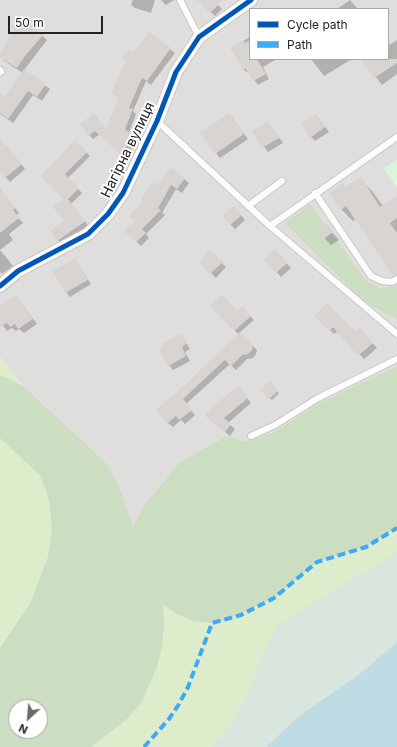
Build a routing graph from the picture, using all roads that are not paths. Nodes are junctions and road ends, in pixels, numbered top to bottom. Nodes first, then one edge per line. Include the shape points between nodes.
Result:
1 (180, 0) edge
2 (251, 0) edge
3 (199, 37) junction
4 (157, 121) junction
5 (397, 137) edge
6 (282, 181) dead end
7 (314, 193) junction
8 (248, 206) junction
9 (270, 226) junction
10 (397, 279) edge
11 (0, 286) edge
12 (397, 334) edge
13 (397, 359) edge
14 (252, 436) dead end

1 - 3 lane
2 - 3 street, Нагірна вулиця
3 - 4 street, Нагірна вулиця via 176,72
4 - 8 lane
4 - 11 street, Нагірна вулиця via 123,193 108,214 88,234 18,271
5 - 7 lane
6 - 8 lane
7 - 9 lane
7 - 10 lane via 371,276 382,281 392,282
8 - 9 lane
9 - 12 lane
13 - 14 lane via 318,398

